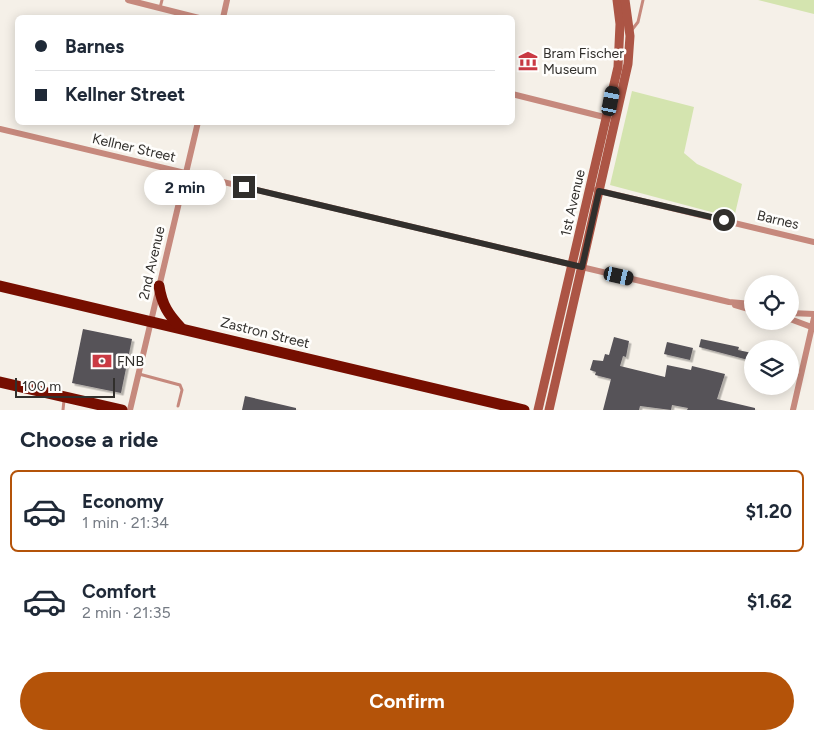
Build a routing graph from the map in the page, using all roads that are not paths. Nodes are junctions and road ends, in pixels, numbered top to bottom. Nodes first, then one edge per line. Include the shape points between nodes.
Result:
1 (128, 0) edge
2 (162, 0) edge
3 (227, 0) edge
4 (617, 0) edge
5 (625, 0) edge
6 (642, 0) edge
7 (160, 8) junction
8 (187, 15) edge
9 (224, 15) edge
10 (630, 34) junction
11 (621, 36) junction
12 (515, 95) edge
13 (612, 118) junction
14 (197, 125) edge
15 (0, 129) edge
16 (186, 173) junction
17 (595, 190) junction
18 (814, 242) edge
19 (578, 266) junction
20 (0, 286) edge
21 (159, 286) junction
22 (729, 302) junction
23 (744, 303) edge
24 (744, 307) edge
25 (799, 313) edge
26 (814, 314) edge
27 (814, 318) edge
28 (151, 322) junction
29 (799, 322) edge
30 (813, 327) edge
31 (181, 328) junction
32 (138, 374) junction
33 (0, 382) edge
34 (65, 397) junction
35 (178, 406) dead end
36 (63, 410) edge
37 (122, 410) edge
38 (130, 410) edge
39 (524, 410) edge
40 (538, 410) edge
41 (549, 410) edge
42 (793, 410) edge

1 - 7 street
2 - 7 lane
3 - 9 street
4 - 11 street, 1st Avenue
5 - 10 street, 1st Avenue
6 - 10 lane via 638,22
7 - 8 street
10 - 11 street
10 - 13 street, 1st Avenue via 628,64
11 - 13 street, 1st Avenue
12 - 13 street
13 - 17 street, 1st Avenue
14 - 16 street, 2nd Avenue
15 - 16 street, Kellner Street
16 - 19 street, Kellner Street
16 - 21 street, 2nd Avenue
17 - 18 street, Barnes
17 - 19 street, 1st Avenue
19 - 22 street, Kellner Street
19 - 40 street, 1st Avenue
19 - 41 street, 1st Avenue
20 - 28 highway, Zastron Street
21 - 28 street, 2nd Avenue
21 - 31 highway via 166,311
22 - 23 street, Kellner Street
22 - 24 street, Kellner Street
25 - 26 street
27 - 30 street
28 - 31 highway, Zastron Street
28 - 32 street, 2nd Avenue
29 - 30 street
30 - 42 street
31 - 39 highway, Zastron Street
32 - 35 lane via 180,385
32 - 38 street, 2nd Avenue
33 - 34 highway
34 - 36 lane
34 - 37 highway

